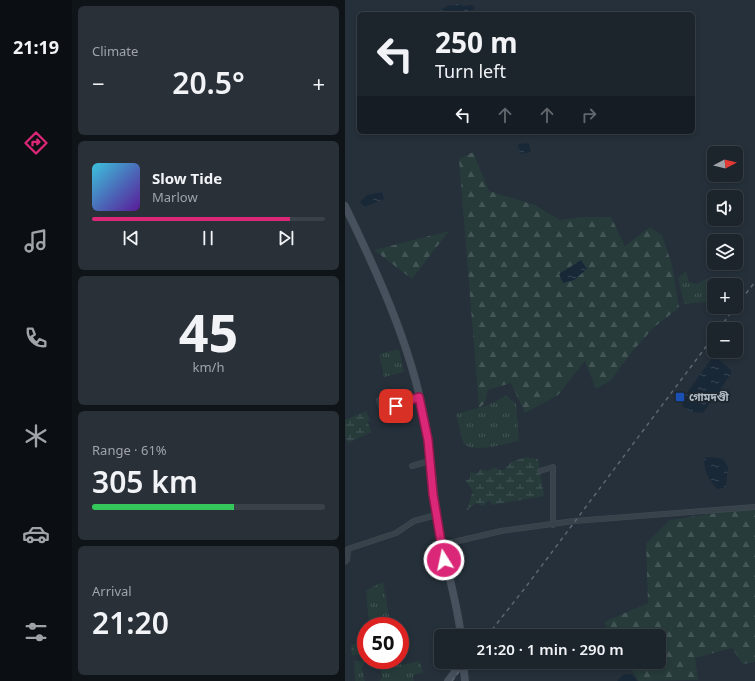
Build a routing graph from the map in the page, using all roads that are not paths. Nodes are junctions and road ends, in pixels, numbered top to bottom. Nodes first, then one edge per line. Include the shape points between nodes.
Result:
1 (345, 206) edge
2 (419, 397) junction
3 (379, 400) dead end
4 (429, 461) junction
5 (412, 466) dead end
6 (540, 471) dead end
7 (755, 507) edge
8 (436, 515) junction
9 (553, 525) junction
10 (441, 545) junction
11 (345, 562) edge
12 (459, 629) edge
13 (457, 669) edge
14 (464, 669) edge
15 (448, 681) edge
16 (465, 681) edge

1 - 2 main road via 376,269 398,323
2 - 3 street via 385,411
2 - 4 main road via 428,440
4 - 5 street
4 - 8 main road
6 - 9 street via 553,467
7 - 9 street via 574,521
8 - 10 main road
8 - 11 street via 414,520 396,533 348,549
9 - 10 street via 501,531
10 - 12 main road
13 - 15 main road
14 - 16 main road

